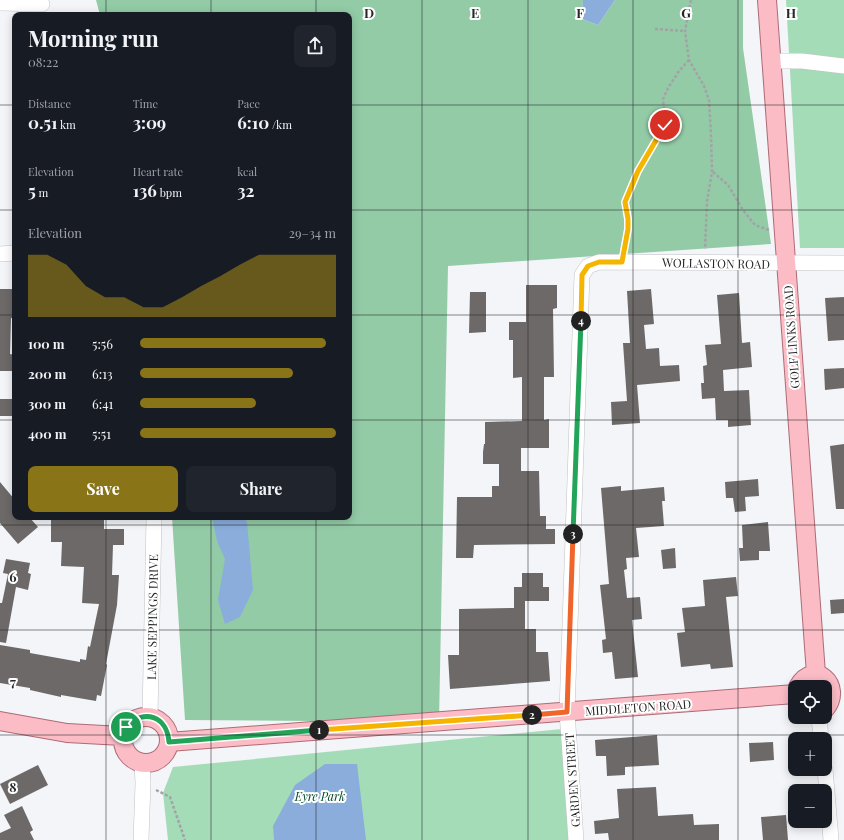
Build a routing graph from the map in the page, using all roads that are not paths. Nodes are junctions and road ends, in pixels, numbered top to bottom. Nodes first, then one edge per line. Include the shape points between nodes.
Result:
1 (767, 0) edge
2 (0, 3) edge
3 (42, 6) edge
4 (771, 61) junction
5 (844, 66) edge
6 (12, 253) edge
7 (0, 254) edge
8 (844, 263) edge
9 (786, 264) junction
10 (588, 266) joint
11 (154, 520) edge
12 (816, 674) junction
13 (802, 680) edge
14 (839, 691) edge
15 (788, 695) edge
16 (832, 700) edge
17 (567, 712) junction
18 (150, 716) junction
19 (0, 721) edge
20 (122, 736) junction
21 (169, 742) junction
22 (142, 763) junction
23 (826, 776) edge
24 (141, 840) edge
25 (576, 840) edge
26 (831, 840) edge

1 - 4 main road, GOLF LINKS ROAD
2 - 3 street
4 - 5 street via 802,61
4 - 9 main road, GOLF LINKS ROAD
6 - 7 street
8 - 9 street, WOLLASTON ROAD
9 - 10 street, WOLLASTON ROAD via 599,262
9 - 12 main road, GOLF LINKS ROAD
10 - 17 street, GARDEN STREET via 582,275
11 - 18 street, LAKE SEPPINGS DRIVE
12 - 13 main road
12 - 14 main road via 828,679
14 - 16 main road
15 - 17 main road, MIDDLETON ROAD
17 - 21 main road, MIDDLETON ROAD
17 - 25 street, GARDEN STREET
18 - 20 main road via 132,720
18 - 21 main road via 165,726
19 - 20 main road via 68,733
20 - 22 main road via 126,754
21 - 22 main road via 166,752 160,759
22 - 24 street
23 - 26 street

